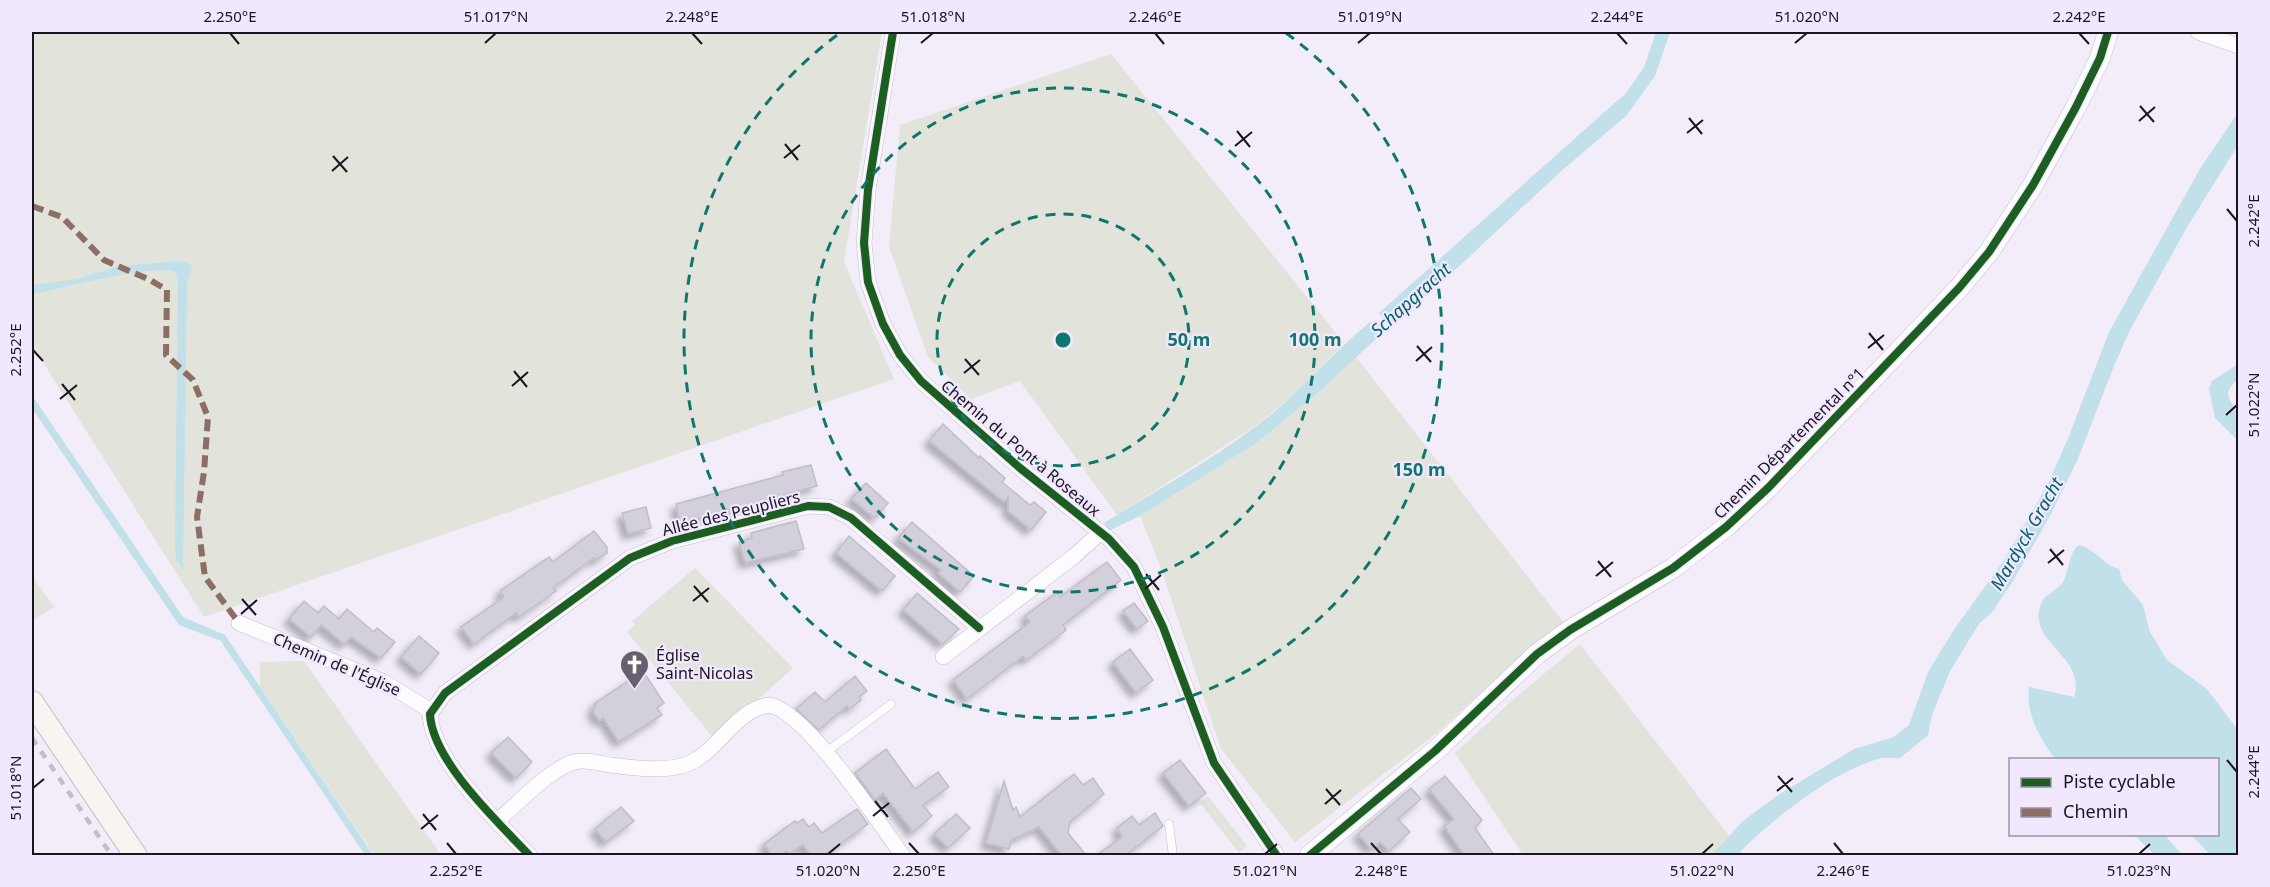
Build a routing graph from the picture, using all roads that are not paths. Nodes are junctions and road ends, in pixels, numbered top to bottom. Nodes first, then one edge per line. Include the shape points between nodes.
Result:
1 (893, 32) edge
2 (2108, 32) edge
3 (2198, 32) edge
4 (2238, 46) edge
5 (1101, 532) junction
6 (239, 623) dead end
7 (979, 628) junction
8 (943, 657) dead end
9 (32, 702) edge
10 (891, 705) dead end
11 (431, 711) junction
12 (825, 753) junction
13 (497, 821) junction
14 (1169, 824) dead end
15 (136, 855) edge
16 (530, 855) edge
17 (903, 855) edge
18 (1173, 855) edge
19 (1276, 855) edge
20 (1309, 855) edge

1 - 5 street, Chemin du Pont à Roseaux via 864,231 866,272 874,303 894,346 921,381 1020,468
2 - 20 street, Chemin Départemental n°1 via 2079,102 1989,252 1768,488 1680,563 1537,654 1435,751
3 - 4 street
5 - 7 street
5 - 19 street, Chemin du Pont à Roseaux via 1121,551 1145,585 1214,763
6 - 11 street, Chemin de l'Église via 384,682
7 - 8 street
7 - 11 street, Allée des Peupliers via 846,515 829,507 801,507 672,541 630,558 445,693
9 - 15 main road
10 - 12 lane
11 - 13 street via 433,731 450,763
12 - 13 street via 787,712 769,705 749,712 697,759 671,768 576,762 555,772
12 - 17 street
13 - 16 street
14 - 18 lane

